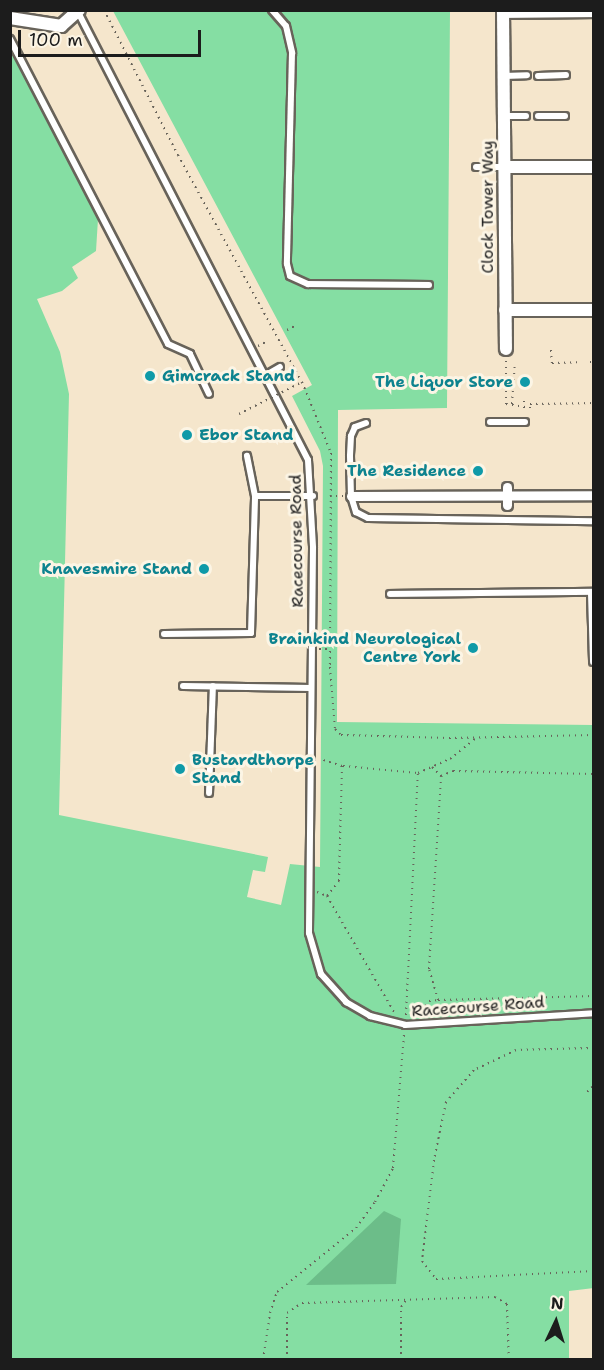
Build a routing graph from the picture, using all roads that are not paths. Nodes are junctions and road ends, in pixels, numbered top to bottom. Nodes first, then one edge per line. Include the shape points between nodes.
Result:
1 (272, 10) edge
2 (503, 11) edge
3 (594, 11) edge
4 (79, 12) edge
5 (10, 18) edge
6 (10, 39) edge
7 (504, 75) junction
8 (526, 75) dead end
9 (566, 75) dead end
10 (538, 76) dead end
11 (504, 116) junction
12 (526, 116) dead end
13 (538, 116) dead end
14 (566, 116) dead end
15 (476, 167) dead end
16 (505, 167) junction
17 (594, 167) edge
18 (429, 285) dead end
19 (506, 310) junction
20 (594, 310) edge
21 (506, 349) road end
22 (280, 367) dead end
23 (266, 375) junction
24 (209, 394) dead end
25 (490, 422) dead end
26 (525, 422) dead end
27 (366, 423) dead end
28 (247, 456) dead end
29 (594, 495) edge
30 (255, 496) junction
31 (313, 496) junction
32 (351, 496) junction
33 (594, 521) edge
34 (592, 592) edge
35 (390, 594) dead end
36 (164, 634) dead end
37 (593, 662) edge
38 (183, 686) dead end
39 (213, 686) junction
40 (310, 688) junction
41 (209, 793) dead end
42 (594, 1013) edge

1 - 18 lane via 286,26 292,53 287,264 291,276 308,284
2 - 3 street
2 - 7 street, Clock Tower Way
4 - 5 street via 61,26
4 - 23 lane, Racecourse Road
6 - 24 lane via 168,344 190,354
7 - 8 lane
7 - 11 street, Clock Tower Way
9 - 10 lane
11 - 12 lane
11 - 16 street, Clock Tower Way
13 - 14 lane
15 - 16 lane
16 - 17 street
16 - 19 street, Clock Tower Way
19 - 20 street
19 - 21 street, Clock Tower Way
22 - 23 lane
23 - 31 lane, Racecourse Road via 308,460
25 - 26 lane
27 - 32 lane via 355,427 351,436
28 - 30 lane
29 - 32 street
30 - 31 lane
30 - 36 lane via 251,633
31 - 40 lane, Racecourse Road
32 - 33 lane via 356,512 368,518
34 - 35 lane
34 - 37 lane
38 - 39 lane
39 - 40 lane
39 - 41 lane
40 - 42 lane, Racecourse Road via 309,933 321,974 346,1002 390,1023 417,1025

